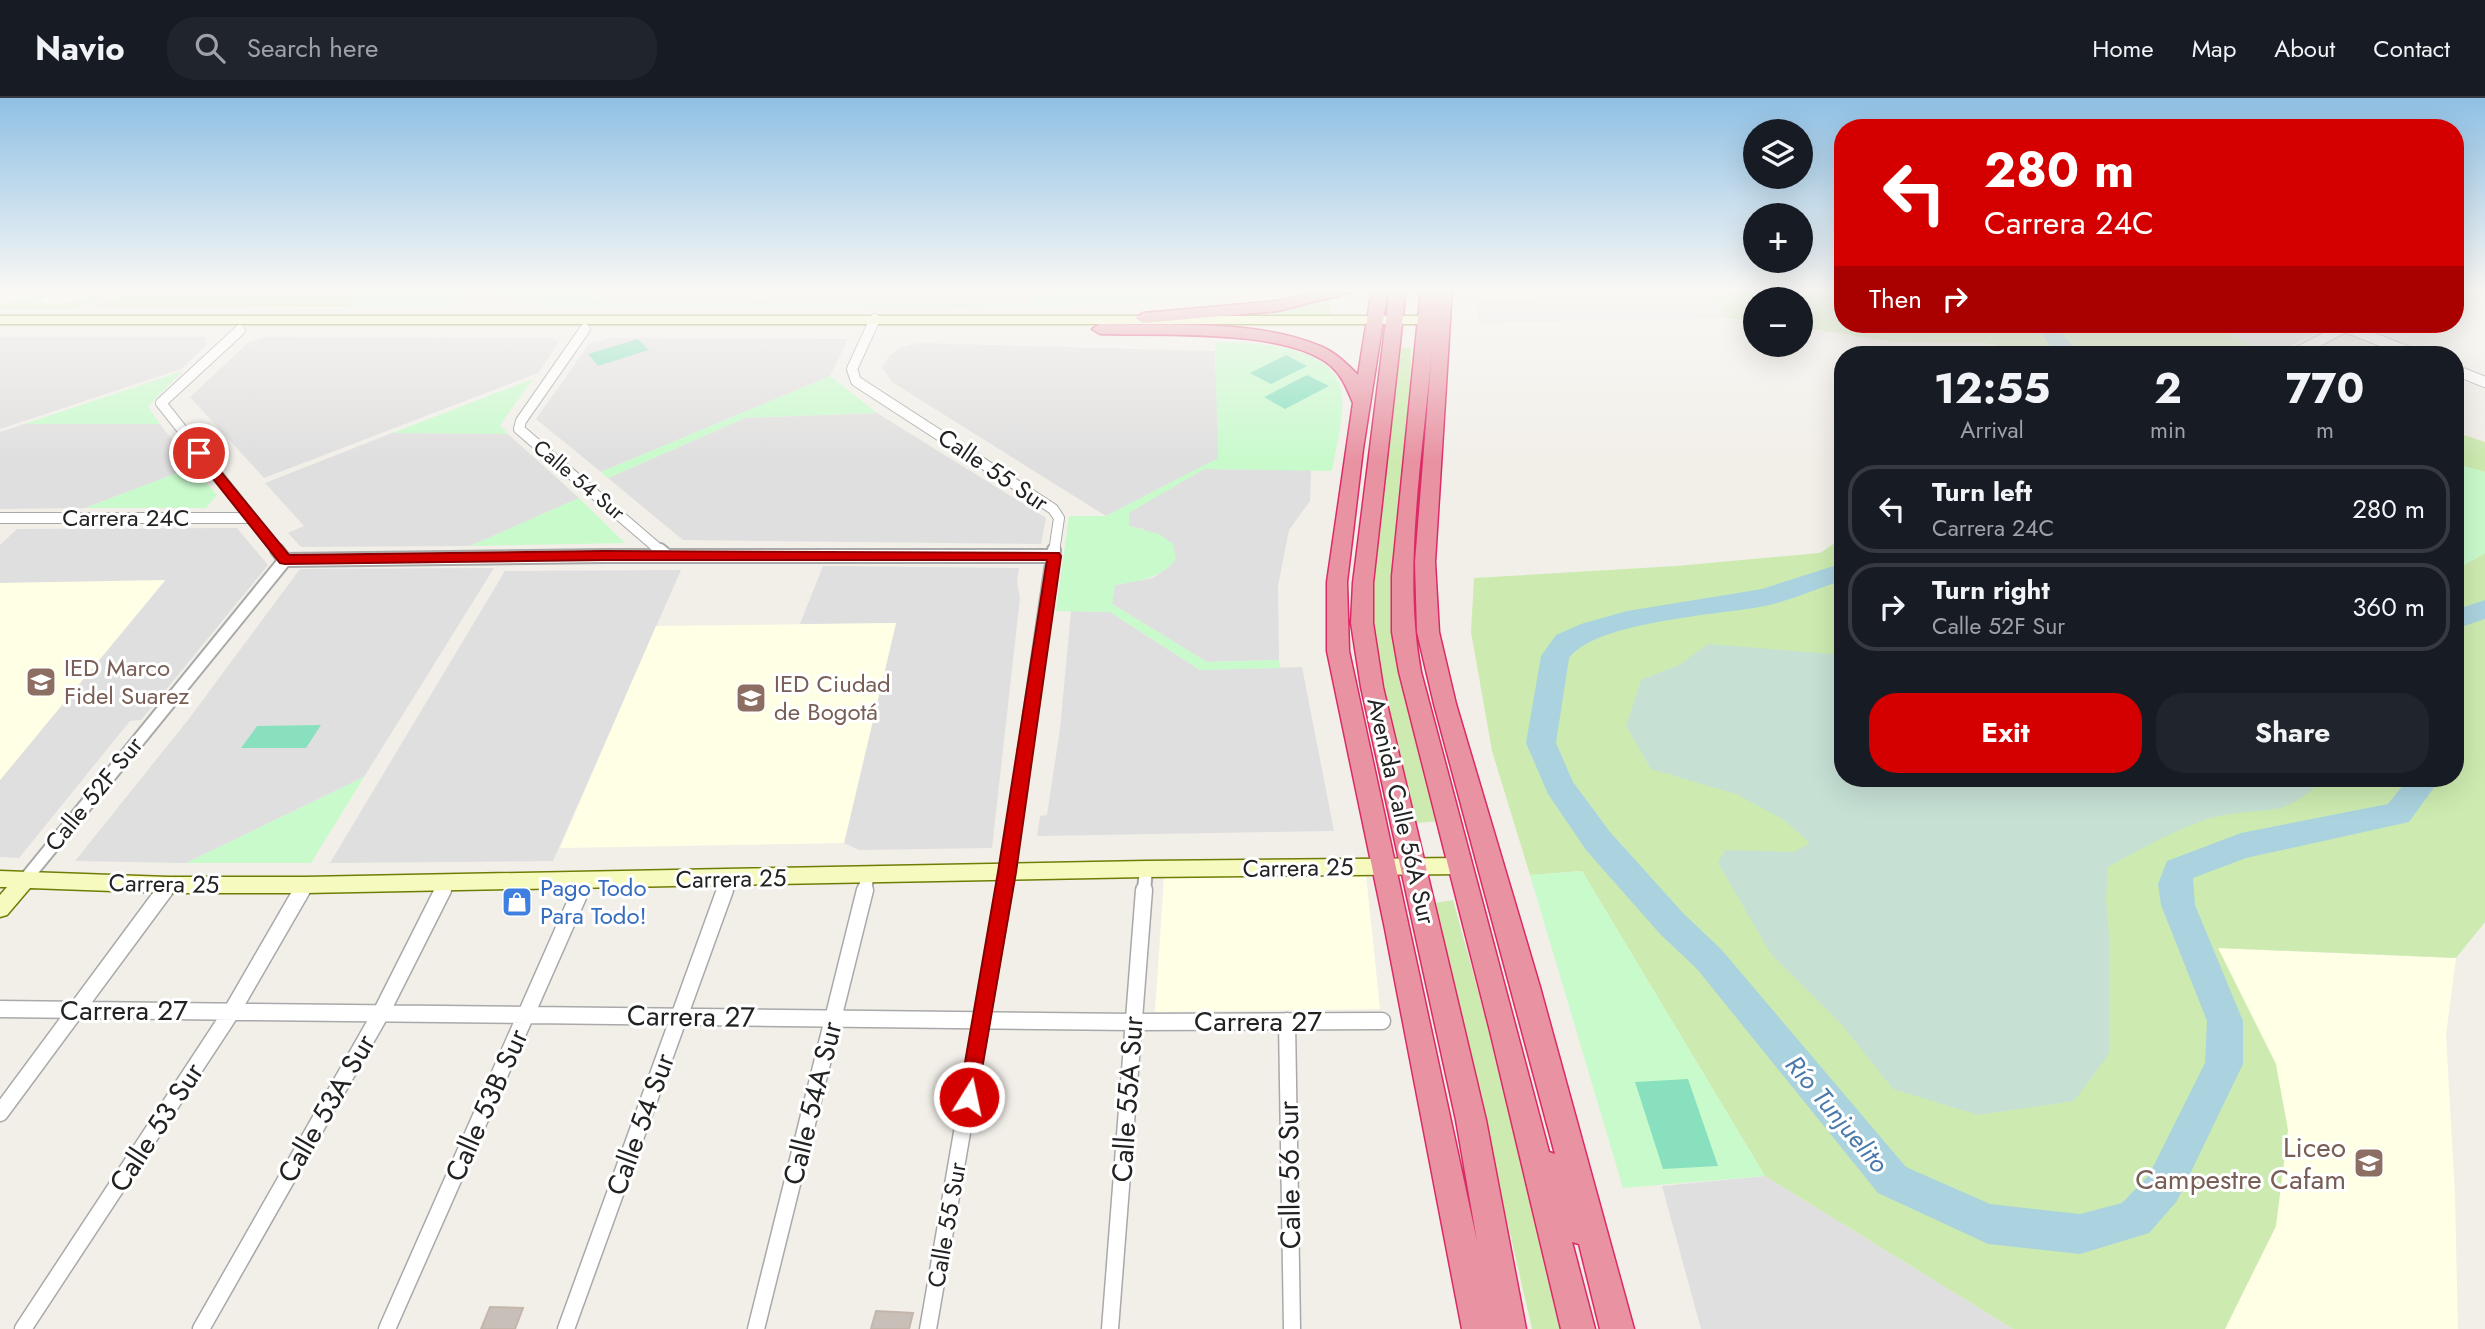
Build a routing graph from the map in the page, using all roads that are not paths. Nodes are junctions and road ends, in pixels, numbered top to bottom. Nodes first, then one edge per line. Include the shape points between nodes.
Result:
1 (222, 346) edge
2 (573, 346) edge
3 (863, 346) edge
4 (1305, 346) edge
5 (1378, 346) edge
6 (1382, 346) edge
7 (1430, 346) edge
8 (1432, 346) edge
9 (2464, 374) edge
10 (2485, 382) edge
11 (1361, 405) junction
12 (1409, 483) junction
13 (0, 518) edge
14 (252, 518) junction
15 (1428, 519) junction
16 (667, 556) junction
17 (1054, 556) junction
18 (285, 560) junction
19 (1364, 637) junction
20 (1343, 681) junction
21 (1462, 866) junction
22 (1385, 867) junction
23 (1414, 867) junction
24 (1146, 869) junction
25 (1007, 872) junction
26 (868, 876) junction
27 (0, 879) edge
28 (729, 879) junction
29 (24, 881) junction
30 (585, 881) junction
31 (446, 884) junction
32 (168, 885) junction
33 (305, 885) junction
34 (0, 909) edge
35 (0, 1009) edge
36 (76, 1010) junction
37 (232, 1010) junction
38 (382, 1013) junction
39 (527, 1014) junction
40 (679, 1016) junction
41 (833, 1018) junction
42 (982, 1020) junction
43 (1287, 1021) junction
44 (1382, 1021) dead end
45 (1133, 1022) junction
46 (1422, 1052) junction
47 (0, 1113) edge
48 (1471, 1120) junction
49 (1530, 1134) junction
50 (1600, 1267) junction
51 (23, 1329) edge
52 (201, 1329) edge
53 (387, 1329) edge
54 (566, 1329) edge
55 (756, 1329) edge
56 (928, 1329) edge
57 (1110, 1329) edge
58 (1292, 1329) edge
59 (1479, 1329) edge
60 (1509, 1329) edge
61 (1578, 1329) edge
62 (1617, 1329) edge

1 - 14 street via 161,403
2 - 16 street, Calle 54 Sur via 519,429
3 - 17 street, Calle 55 Sur via 853,377 1053,509 1059,521
4 - 11 highway via 1346,370
5 - 11 highway, Avenida Calle 56A Sur
6 - 19 highway, Avenida Calle 56A Sur via 1362,594
7 - 12 highway, Avenida Calle 56A Sur
8 - 15 highway
9 - 10 street
11 - 20 highway, Avenida Calle 56A Sur via 1336,603
12 - 15 highway
12 - 21 highway, Avenida Calle 56A Sur via 1403,632
13 - 14 street, Carrera 24C
14 - 18 street
15 - 50 highway via 1425,592 1434,661
16 - 17 street
16 - 18 street
17 - 25 street, Calle 55 Sur
18 - 29 street, Calle 52F Sur
19 - 20 highway
19 - 23 highway, Avenida Calle 56A Sur
20 - 22 highway, Avenida Calle 56A Sur
21 - 23 main road, Carrera 25
21 - 49 highway, Avenida Calle 56A Sur
22 - 23 main road, Carrera 25
22 - 24 main road, Carrera 25
22 - 46 highway, Avenida Calle 56A Sur
23 - 48 highway, Avenida Calle 56A Sur
24 - 25 main road, Carrera 25
24 - 45 street, Calle 55A Sur
25 - 26 main road, Carrera 25
25 - 42 street, Calle 55 Sur
26 - 28 main road, Carrera 25
26 - 41 street, Calle 54A Sur
27 - 29 main road, Carrera 25
28 - 30 main road, Carrera 25
28 - 40 street, Calle 54 Sur
29 - 32 main road, Carrera 25
29 - 34 main road, Calle 52F Sur
30 - 31 main road, Carrera 25
30 - 39 street, Calle 53B Sur
31 - 33 main road, Carrera 25
31 - 38 street, Calle 53A Sur
32 - 33 main road, Carrera 25
32 - 36 street
33 - 37 street, Calle 53 Sur
35 - 36 street, Carrera 27
36 - 37 street, Carrera 27
36 - 47 street
37 - 38 street, Carrera 27
37 - 51 street, Calle 53 Sur
38 - 39 street, Carrera 27
38 - 52 street, Calle 53A Sur
39 - 40 street, Carrera 27
39 - 53 street, Calle 53B Sur
40 - 41 street, Carrera 27
40 - 54 street, Calle 54 Sur
41 - 42 street, Carrera 27
41 - 55 street, Calle 54A Sur
42 - 45 street, Carrera 27
42 - 56 street, Calle 55 Sur
43 - 44 street, Carrera 27
43 - 45 street, Carrera 27
43 - 58 street, Calle 56 Sur
45 - 57 street, Calle 55A Sur
46 - 48 highway
46 - 59 highway, Avenida Calle 56A Sur
48 - 60 highway, Avenida Calle 56A Sur
49 - 50 highway
49 - 61 highway, Avenida Calle 56A Sur
50 - 62 highway

